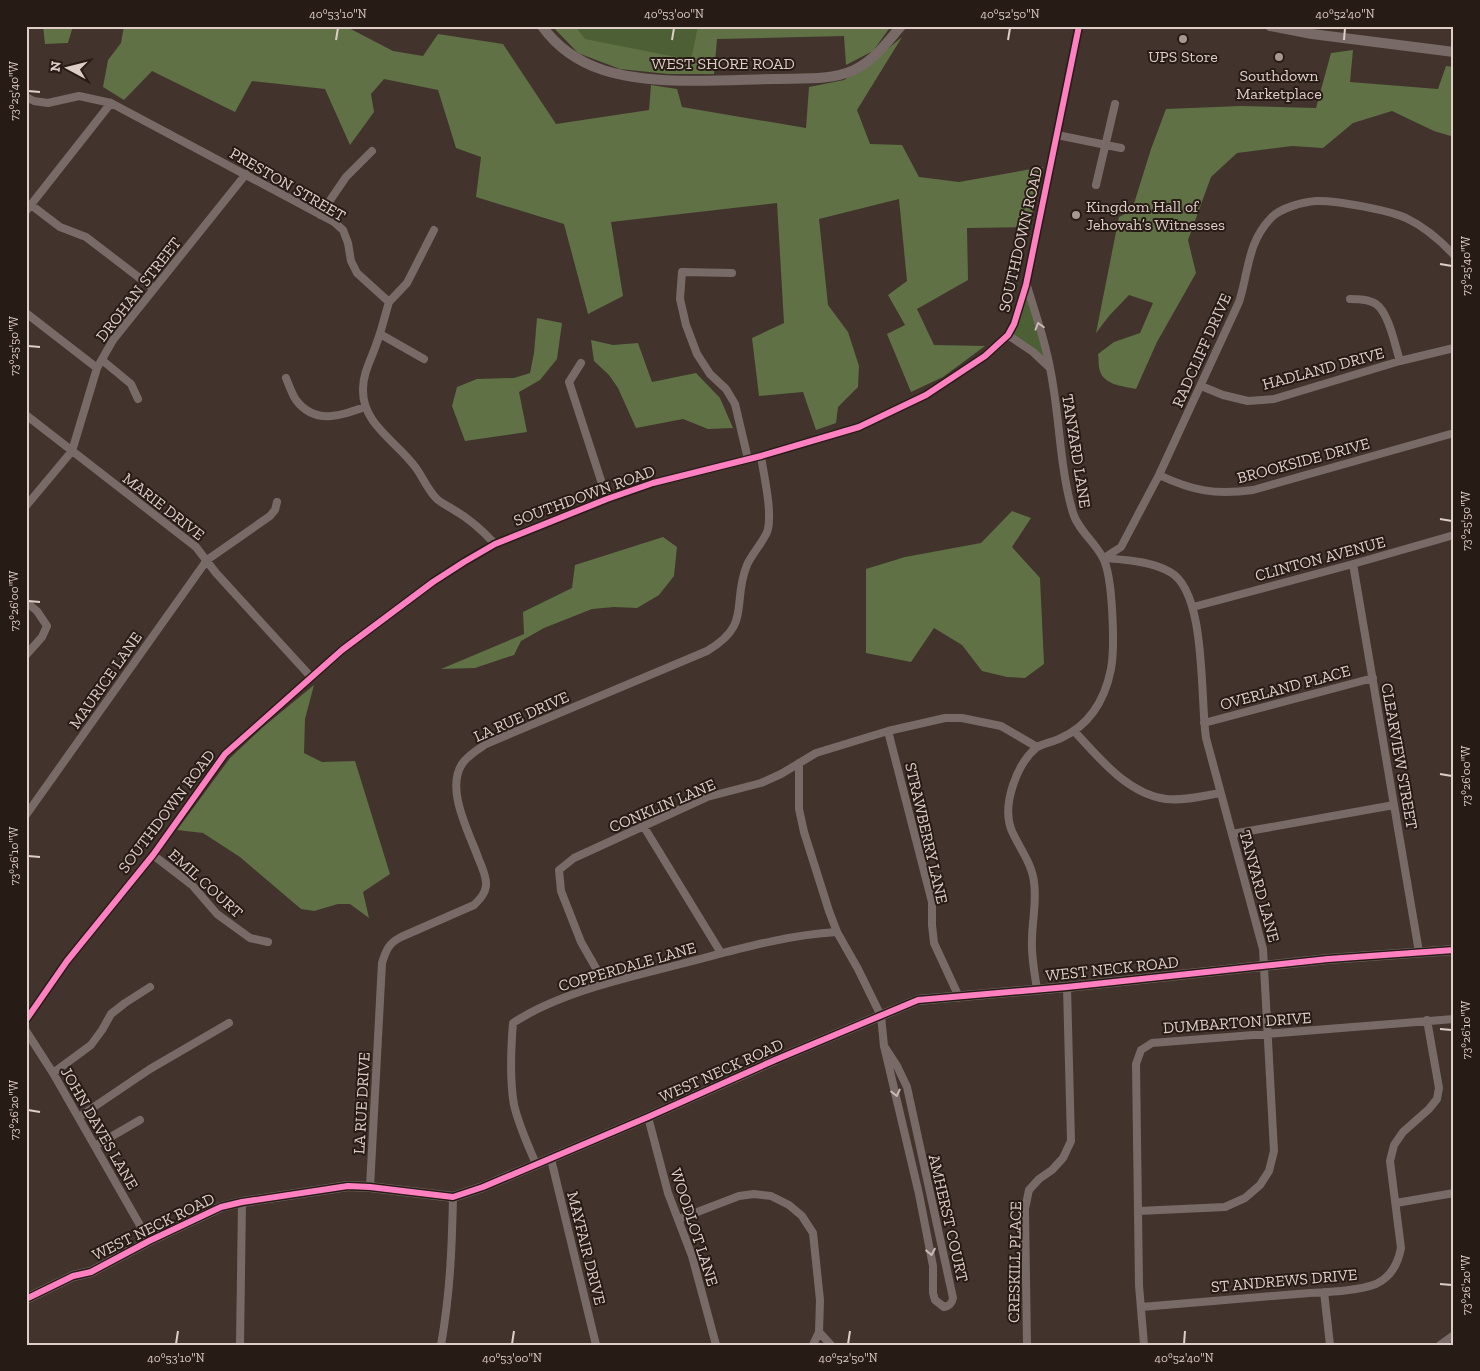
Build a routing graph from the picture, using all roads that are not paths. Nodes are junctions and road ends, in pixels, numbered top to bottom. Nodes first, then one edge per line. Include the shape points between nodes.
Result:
1 (542, 26) edge
2 (901, 26) edge
3 (1079, 26) edge
4 (1270, 26) edge
5 (1313, 30) edge
6 (1454, 52) edge
7 (26, 98) edge
8 (111, 103) junction
9 (1115, 104) dead end
10 (1057, 135) junction
11 (1106, 144) junction
12 (1121, 148) dead end
13 (372, 151) dead end
14 (246, 174) junction
15 (1096, 185) dead end
16 (29, 208) edge
17 (320, 215) junction
18 (434, 230) dead end
19 (1454, 255) edge
20 (732, 273) dead end
21 (1026, 284) junction
22 (154, 289) junction
23 (1350, 300) dead end
24 (389, 302) junction
25 (26, 313) edge
26 (380, 334) junction
27 (1008, 336) junction
28 (1454, 348) edge
29 (424, 359) dead end
30 (102, 360) junction
31 (1400, 362) junction
32 (581, 363) dead end
33 (97, 368) junction
34 (1050, 368) junction
35 (286, 378) dead end
36 (1201, 386) junction
37 (138, 398) dead end
38 (365, 407) junction
39 (26, 415) edge
40 (1454, 433) edge
41 (72, 451) junction
42 (761, 456) junction
43 (748, 459) junction
44 (1159, 475) junction
45 (607, 499) junction
46 (277, 502) dead end
47 (26, 506) edge
48 (1454, 535) edge
49 (495, 544) junction
50 (1104, 558) junction
51 (207, 560) junction
52 (1353, 564) junction
53 (26, 602) edge
54 (1193, 606) junction
55 (26, 655) edge
56 (311, 677) junction
57 (1373, 678) junction
58 (1204, 722) junction
59 (888, 731) junction
60 (1074, 732) junction
61 (1037, 747) junction
62 (799, 763) junction
63 (1220, 793) junction
64 (1394, 805) junction
65 (26, 815) edge
66 (644, 827) junction
67 (1232, 834) junction
68 (153, 855) junction
69 (837, 932) junction
70 (268, 942) dead end
71 (1454, 950) edge
72 (1419, 952) junction
73 (721, 953) junction
74 (1263, 966) junction
75 (606, 984) junction
76 (150, 987) dead end
77 (1067, 987) junction
78 (1037, 990) junction
79 (960, 997) junction
80 (881, 1016) junction
81 (1454, 1018) edge
82 (26, 1020) edge
83 (1428, 1020) junction
84 (229, 1023) dead end
85 (26, 1030) edge
86 (1267, 1034) junction
87 (884, 1046) junction
88 (53, 1073) junction
89 (78, 1117) junction
90 (648, 1117) junction
91 (140, 1120) dead end
92 (95, 1146) junction
93 (551, 1159) junction
94 (536, 1164) junction
95 (370, 1187) junction
96 (1454, 1193) edge
97 (453, 1197) junction
98 (242, 1202) junction
99 (1396, 1203) junction
100 (1138, 1211) junction
101 (679, 1218) junction
102 (149, 1241) junction
103 (1324, 1292) junction
104 (26, 1299) edge
105 (1141, 1307) junction
106 (819, 1332) junction
107 (1454, 1335) edge
108 (240, 1345) edge
109 (441, 1345) edge
110 (596, 1345) edge
111 (716, 1345) edge
112 (813, 1345) edge
113 (831, 1345) edge
114 (1027, 1345) edge
115 (1144, 1345) edge
116 (1330, 1345) edge
117 (1440, 1345) edge

1 - 2 street, WEST SHORE ROAD via 562,48 602,69 653,78 697,80 824,77 846,73 864,63
3 - 10 street, SOUTHDOWN ROAD
4 - 5 street
5 - 6 street
7 - 8 street, PRESTON STREET via 48,103 79,96
8 - 14 street, PRESTON STREET
8 - 16 street
9 - 11 street
10 - 11 street
10 - 21 street, SOUTHDOWN ROAD
11 - 12 street
11 - 15 street
13 - 17 street via 346,177
14 - 17 street, PRESTON STREET
14 - 22 street, DROHAN STREET
16 - 22 street via 60,227 86,237
17 - 24 street, PRESTON STREET via 343,230 356,272
18 - 24 street via 407,283
19 - 36 street, RADCLIFF DRIVE via 1425,229 1405,218 1380,210 1318,201 1295,204 1272,216 1258,234 1250,252 1239,302
20 - 43 street via 682,272 680,299 697,354 735,404
21 - 27 street, SOUTHDOWN ROAD
34 -> 21 street, TANYARD LANE
22 - 30 street, DROHAN STREET via 112,340
23 - 31 street via 1368,301 1380,308
24 - 26 street
25 - 33 street
26 - 29 street
26 - 38 street via 364,375
27 - 34 street
27 - 42 street, SOUTHDOWN ROAD via 985,356 926,395 859,427
28 - 31 street, HADLAND DRIVE
30 - 33 street, DROHAN STREET
30 - 37 street via 131,384
31 - 36 street, HADLAND DRIVE via 1274,399 1248,401
32 - 45 street via 568,382
33 - 41 street, DROHAN STREET
34 - 50 street, TANYARD LANE via 1064,475 1073,515
35 - 38 street via 295,399 307,411 323,417 343,415
36 - 44 street, RADCLIFF DRIVE
38 - 49 street via 381,432 416,468 436,498 481,529
39 - 41 street, MARIE DRIVE
40 - 44 street, BROOKSIDE DRIVE via 1253,490 1206,491
41 - 47 street, DROHAN STREET
41 - 51 street, MARIE DRIVE via 196,547
42 - 43 street, SOUTHDOWN ROAD
42 - 95 street, LA RUE DRIVE via 768,531 747,566 738,615 722,642 486,744 470,754 461,765 456,782 457,799 486,885 482,897 474,905 402,936 385,951
43 - 45 street, SOUTHDOWN ROAD via 653,483
44 - 50 street, RADCLIFF DRIVE via 1121,547
45 - 49 street, SOUTHDOWN ROAD
46 - 51 street, MAURICE LANE via 270,516
48 - 52 street, CLINTON AVENUE
49 - 56 street, SOUTHDOWN ROAD via 433,582
50 - 54 street, TANYARD LANE via 1144,563 1172,573 1184,585
50 - 60 street, TANYARD LANE via 1112,612 1111,668 1102,698
51 - 56 street, MARIE DRIVE
51 - 65 street, MAURICE LANE
52 - 54 street, CLINTON AVENUE
52 - 57 street, CLEARVIEW STREET
53 - 55 street via 47,626
54 - 58 street, TANYARD LANE via 1200,649
56 - 68 street, SOUTHDOWN ROAD via 225,754
57 - 58 street, OVERLAND PLACE
57 - 64 street, CLEARVIEW STREET
58 - 63 street, TANYARD LANE
59 - 61 street, CONKLIN LANE via 945,718 962,718 1001,726
59 - 62 street, CONKLIN LANE via 816,752
59 - 79 street, STRAWBERRY LANE via 932,902 934,943
60 - 61 street
60 - 63 street via 1120,776 1146,794 1187,799
61 - 78 street via 1020,768 1012,786 1009,806 1010,827 1034,880 1032,940
62 - 66 street, CONKLIN LANE via 761,783 707,798
62 - 69 street via 799,809
63 - 67 street, TANYARD LANE
64 - 67 street
64 - 72 street, CLEARVIEW STREET
66 - 73 street
66 - 75 street, CONKLIN LANE via 574,858 559,870 561,891 581,942
67 - 74 street, TANYARD LANE via 1263,949
68 - 70 street, EMIL COURT via 192,885 217,914 250,938
68 - 82 street, SOUTHDOWN ROAD via 67,960
69 - 73 street, COPPERDALE LANE via 807,934
69 - 80 street
71 - 72 street, WEST NECK ROAD
72 - 74 street, WEST NECK ROAD
73 - 75 street, COPPERDALE LANE
74 - 77 street, WEST NECK ROAD
74 - 86 street, TANYARD LANE
75 - 94 street, COPPERDALE LANE via 552,1003 514,1023 511,1046 514,1104
76 - 88 street via 111,1014 91,1045
77 - 78 street, WEST NECK ROAD
77 - 114 street, CRESKILL PLACE via 1071,1141 1064,1158 1029,1190 1025,1209
78 - 79 street, WEST NECK ROAD
79 - 80 street, WEST NECK ROAD via 918,1000
80 - 87 street, AMHERST COURT
80 - 90 street, WEST NECK ROAD
81 - 83 street, DUMBARTON DRIVE
83 - 86 street, DUMBARTON DRIVE
83 - 99 street, ST ANDREWS DRIVE via 1439,1088 1437,1099 1394,1145 1390,1161
84 - 89 street via 150,1069
85 - 88 street, JOHN DAVES LANE
86 - 100 street, TANYARD LANE via 1274,1151 1260,1185 1245,1198 1225,1207
86 - 100 street, DUMBARTON DRIVE via 1152,1043 1141,1050 1136,1064
87 -> 87 street, AMHERST COURT via 934,1266 933,1293 935,1300 944,1307 951,1304 953,1298 907,1087
88 - 89 street, JOHN DAVES LANE
89 - 92 street, JOHN DAVES LANE
90 - 93 street, WEST NECK ROAD
90 - 101 street, WOODLOT LANE via 668,1193
91 - 92 street
92 - 102 street, JOHN DAVES LANE
93 - 94 street, WEST NECK ROAD
93 - 110 street, MAYFAIR DRIVE
94 - 97 street, WEST NECK ROAD
95 - 97 street, WEST NECK ROAD
95 - 98 street, WEST NECK ROAD via 348,1186
96 - 99 street
97 - 109 street via 448,1304
98 - 102 street, WEST NECK ROAD via 221,1207
98 - 108 street
99 - 103 street, ST ANDREWS DRIVE via 1401,1248 1391,1273 1364,1287
100 - 105 street, DUMBARTON DRIVE
101 - 106 street via 738,1196 754,1194 771,1196 789,1205 802,1216 812,1233 820,1300
101 - 111 street, WOODLOT LANE
102 - 104 street, WEST NECK ROAD via 91,1272 73,1276
103 - 105 street, ST ANDREWS DRIVE
103 - 116 street
105 - 115 street, DUMBARTON DRIVE
106 - 112 street
106 - 113 street
107 - 117 street

